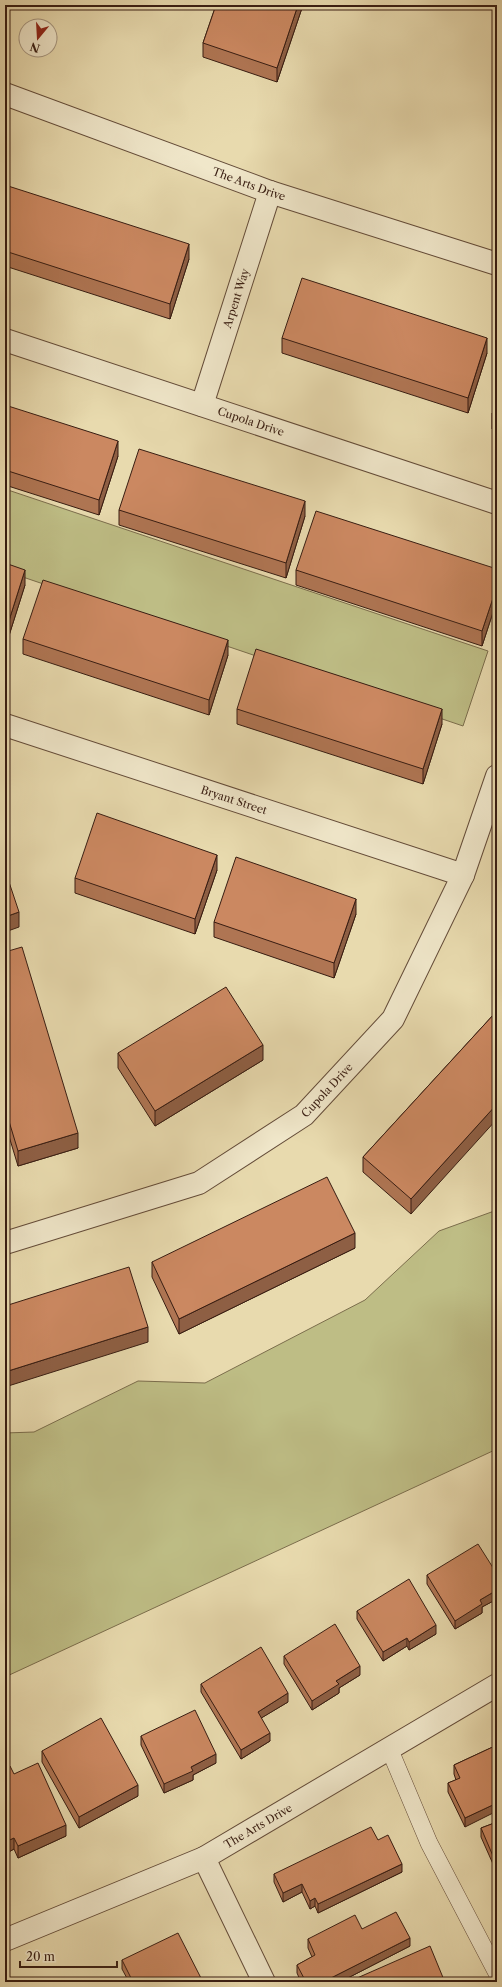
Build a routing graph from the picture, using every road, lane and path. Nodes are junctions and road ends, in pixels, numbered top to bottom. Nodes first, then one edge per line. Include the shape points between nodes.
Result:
1 (5, 94) edge
2 (270, 192) junction
3 (497, 264) edge
4 (5, 340) edge
5 (202, 405) junction
6 (497, 503) edge
7 (5, 725) edge
8 (497, 776) edge
9 (463, 875) junction
10 (5, 1243) edge
11 (497, 1685) edge
12 (389, 1748) junction
13 (204, 1858) junction
14 (5, 1940) edge
15 (497, 1973) edge
16 (264, 1982) edge

1 - 2 street, The Arts Drive
2 - 3 street, The Arts Drive
2 - 5 street, Arpent Way
4 - 5 street, Cupola Drive
5 - 6 street, Cupola Drive
7 - 9 street, Bryant Street
8 - 9 street, Cupola Drive
9 - 10 street, Cupola Drive via 393,1019 304,1115 198,1183
11 - 12 street, The Arts Drive
12 - 13 street, The Arts Drive
12 - 15 lane via 429,1843
13 - 14 street, The Arts Drive
13 - 16 street

